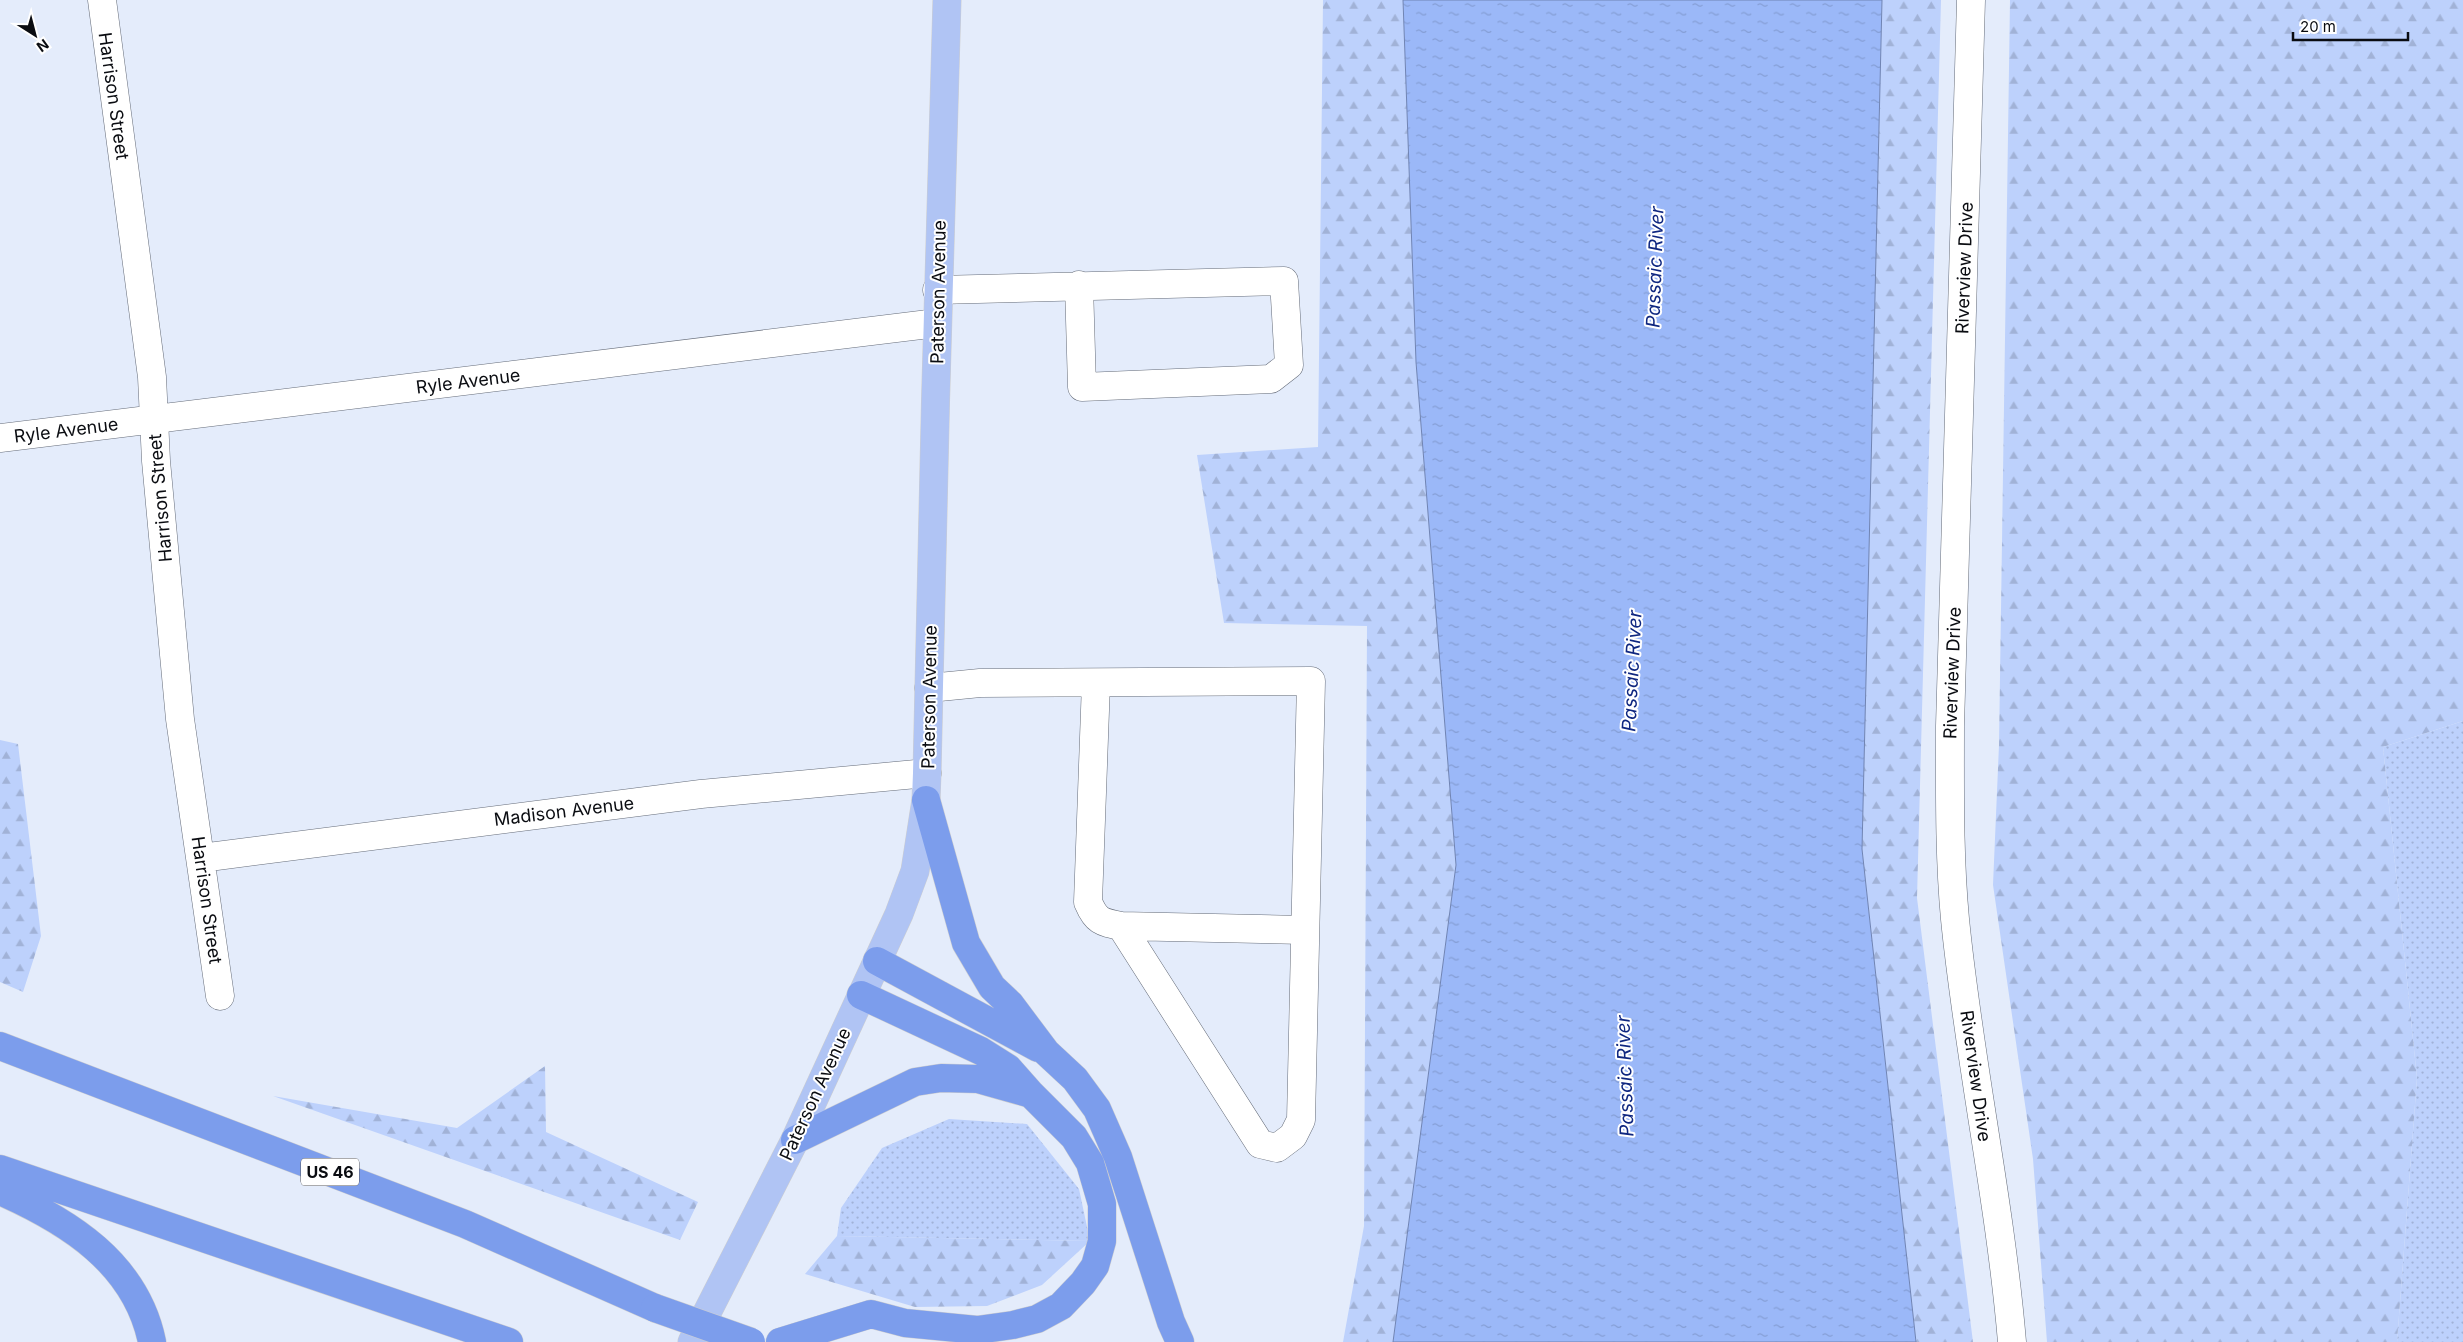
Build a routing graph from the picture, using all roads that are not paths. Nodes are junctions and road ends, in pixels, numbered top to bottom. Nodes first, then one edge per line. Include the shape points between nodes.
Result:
1 (102, 0) edge
2 (947, 0) edge
3 (1971, 0) edge
4 (1079, 286) junction
5 (937, 290) junction
6 (937, 323) junction
7 (154, 419) junction
8 (0, 438) edge
9 (1096, 683) junction
10 (929, 688) junction
11 (927, 786) junction
12 (201, 858) junction
13 (1121, 926) junction
14 (1304, 930) junction
15 (877, 961) junction
16 (862, 994) junction
17 (220, 996) dead end
18 (0, 1046) edge
19 (1046, 1052) junction
20 (1031, 1094) junction
21 (795, 1140) junction
22 (0, 1170) edge
23 (0, 1191) edge
24 (152, 1342) edge
25 (509, 1342) edge
26 (692, 1342) edge
27 (751, 1342) edge
28 (780, 1342) edge
29 (1180, 1342) edge
30 (2012, 1342) edge

1 - 7 street, Harrison Street via 152,377
2 - 5 main road, Paterson Avenue
3 - 30 street, Riverview Drive via 1950,726 1950,845 1958,939 2008,1293
4 - 4 street via 1284,281 1289,365 1271,379 1082,387
4 - 5 street
5 - 6 main road, Paterson Avenue
6 - 7 street, Ryle Avenue
6 - 10 main road, Paterson Avenue
7 - 8 street, Ryle Avenue
7 - 12 street, Harrison Street via 180,719
9 - 10 street via 980,683
9 - 13 street via 1088,902 1093,916 1103,923
9 - 14 street via 1311,681
10 - 11 main road, Paterson Avenue
11 - 12 street, Madison Avenue via 701,794
11 - 15 main road, Paterson Avenue via 915,871
11 - 19 highway via 966,943 992,987 1010,1004
12 - 17 street, Harrison Street
13 - 14 street
13 - 14 street via 1260,1144 1277,1148 1293,1136 1301,1120
15 - 16 main road, Paterson Avenue
15 - 19 highway
16 - 20 highway via 981,1051 1008,1068
16 - 21 main road, Paterson Avenue
18 - 27 highway, US 46, bridge via 465,1224 655,1308
19 - 29 highway via 1075,1079 1097,1108 1118,1157
20 - 21 highway via 978,1079 941,1078 915,1082
20 - 28 highway via 1074,1137 1090,1164 1102,1204 1102,1241 1095,1266 1083,1284 1061,1306 1013,1325 977,1330 905,1323 872,1314
21 - 26 main road, Paterson Avenue
22 - 25 highway
23 - 24 highway via 42,1209 97,1247 128,1284 141,1307

